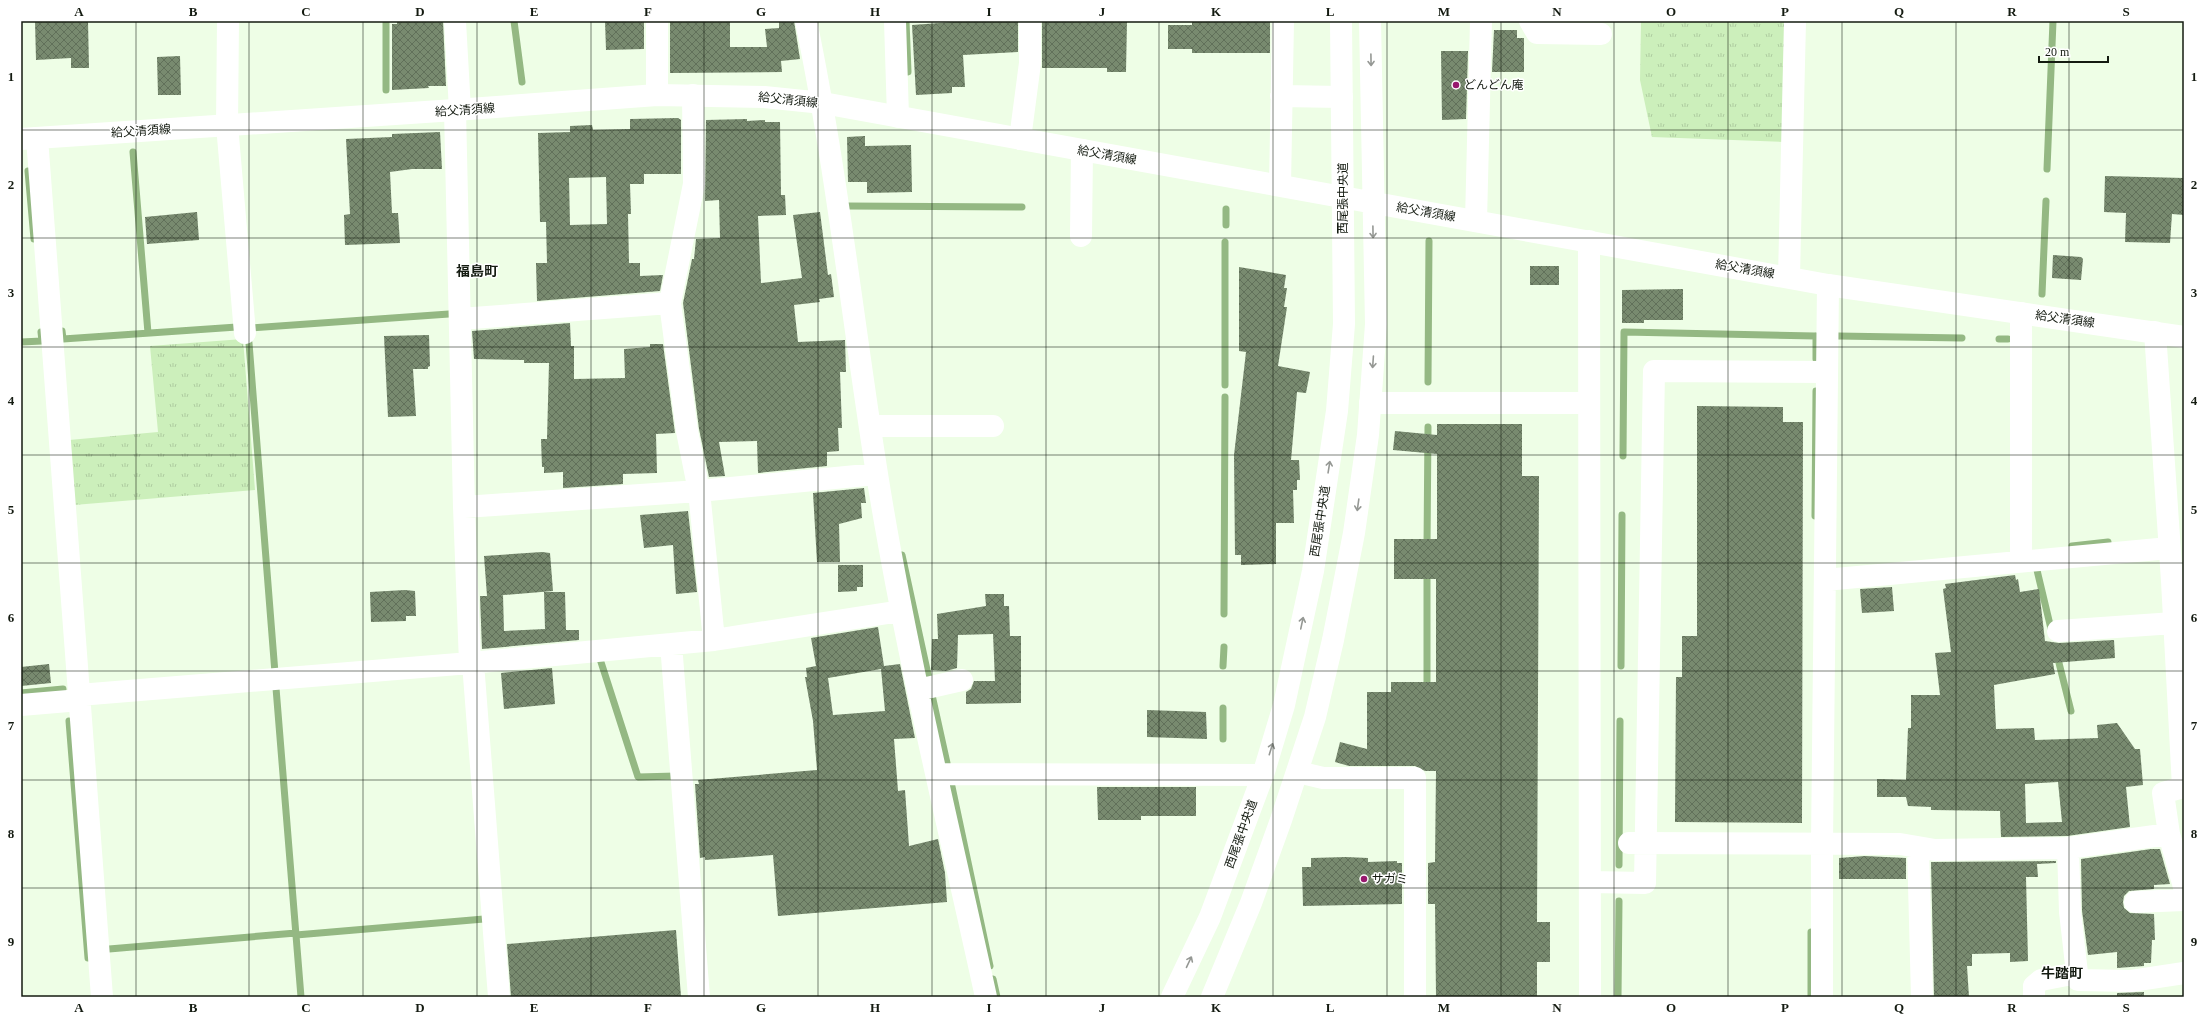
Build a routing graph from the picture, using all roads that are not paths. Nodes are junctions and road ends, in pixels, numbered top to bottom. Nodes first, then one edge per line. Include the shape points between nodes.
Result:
1 (228, 21) edge
2 (455, 21) edge
3 (657, 21) edge
4 (806, 21) edge
5 (895, 21) edge
6 (1030, 21) edge
7 (1283, 21) edge
8 (1341, 21) edge
9 (1370, 21) edge
10 (1481, 21) edge
11 (1530, 21) edge
12 (1795, 21) edge
13 (1601, 34) dead end
14 (657, 95) junction
15 (693, 95) junction
16 (1281, 96) junction
17 (1342, 97) junction
18 (823, 103) junction
19 (458, 110) junction
20 (898, 117) junction
21 (227, 126) junction
22 (29, 139) edge
23 (1020, 139) junction
24 (1082, 150) junction
25 (1280, 186) junction
26 (1344, 197) junction
27 (1373, 202) junction
28 (1476, 221) junction
29 (1081, 236) dead end
30 (1589, 241) junction
31 (1789, 277) junction
32 (1828, 285) junction
33 (670, 303) junction
34 (2021, 313) junction
35 (460, 319) junction
36 (2155, 332) junction
37 (245, 333) dead end
38 (2184, 337) edge
39 (1827, 372) junction
40 (1370, 403) junction
41 (1589, 403) junction
42 (870, 426) junction
43 (993, 426) dead end
44 (877, 474) junction
45 (699, 491) junction
46 (464, 507) junction
47 (2169, 548) junction
48 (2021, 560) junction
49 (1825, 580) junction
50 (2178, 581) edge
51 (901, 611) junction
52 (2174, 623) junction
53 (2058, 631) dead end
54 (714, 640) junction
55 (671, 644) junction
56 (472, 663) junction
57 (962, 680) dead end
58 (918, 690) junction
59 (80, 697) junction
60 (21, 705) edge
61 (1298, 772) junction
62 (937, 774) junction
63 (1263, 775) junction
64 (2169, 834) junction
65 (1637, 843) junction
66 (1822, 844) junction
67 (1918, 847) junction
68 (2068, 848) junction
69 (1590, 882) junction
70 (2184, 886) edge
71 (2184, 900) edge
72 (2135, 902) dead end
73 (2077, 973) junction
74 (2184, 973) edge
75 (102, 997) edge
76 (499, 997) edge
77 (699, 997) edge
78 (986, 997) edge
79 (1172, 997) edge
80 (1212, 997) edge
81 (1415, 997) edge
82 (1590, 997) edge
83 (1822, 997) edge
84 (1922, 997) edge
85 (2034, 997) edge

1 - 21 street
2 - 19 street
3 - 14 street
4 - 18 street
5 - 20 street
6 - 23 street via 1030,63
7 - 16 street
8 - 17 street, 西尾張中央道
9 -> 27 street
10 - 28 street
11 - 13 street via 1537,33
12 - 31 street
14 - 15 street, 給父清須線
14 - 19 street, 給父清須線
15 - 18 street, 給父清須線 via 764,97
15 - 33 street via 694,184
16 - 17 street
16 - 25 street
17 - 26 street, 西尾張中央道
18 - 20 street, 給父清須線
18 - 42 street
19 - 21 street, 給父清須線
19 - 35 street
20 - 23 street, 給父清須線
21 - 22 street, 給父清須線
21 - 37 street
22 - 59 street
23 - 24 street, 給父清須線
24 - 25 street, 給父清須線
24 - 29 street
25 - 26 street, 給父清須線
26 - 27 street, 給父清須線
63 -> 26 street, 西尾張中央道 via 1284,705 1313,571 1337,411 1344,324
27 - 28 street, 給父清須線
27 -> 40 street via 1376,324
28 - 30 street, 給父清須線
30 - 31 street, 給父清須線
30 - 41 street
31 - 32 street, 給父清須線
32 - 34 street, 給父清須線
32 - 39 street
33 - 35 street
33 - 45 street via 687,431
34 - 36 street, 給父清須線
34 - 48 street
35 - 46 street
36 - 38 street, 給父清須線
36 - 47 street
39 - 49 street
39 - 65 street via 1654,371
40 - 41 street
40 -> 61 street via 1354,533 1315,717
41 - 69 street
42 - 43 street
42 - 44 street
44 - 45 street
44 - 51 street
45 - 46 street
45 - 54 street
46 - 56 street
47 - 48 street
47 - 50 street
48 - 49 street
49 - 66 street
50 - 52 street
51 - 54 street
51 - 58 street
52 - 53 street
52 - 64 street via 2183,787 2163,793
54 - 55 street
55 - 56 street
55 - 77 street
56 - 59 street
56 - 76 street
57 - 58 street
58 - 62 street
59 - 60 street
59 - 75 street
61 - 80 street via 1251,903
61 - 81 street via 1323,778 1415,778
62 - 63 street
62 - 78 street
79 -> 63 street, 西尾張中央道 via 1210,917
64 - 68 street
64 - 70 street
65 - 66 street
65 - 69 street via 1645,883
66 - 67 street via 1900,844
66 - 83 street
67 - 68 street via 1934,850
67 - 84 street
68 - 73 street via 2070,912
69 - 82 street
71 - 72 street
73 - 74 street via 2078,980 2131,981
73 - 85 street via 2041,980 2034,986

